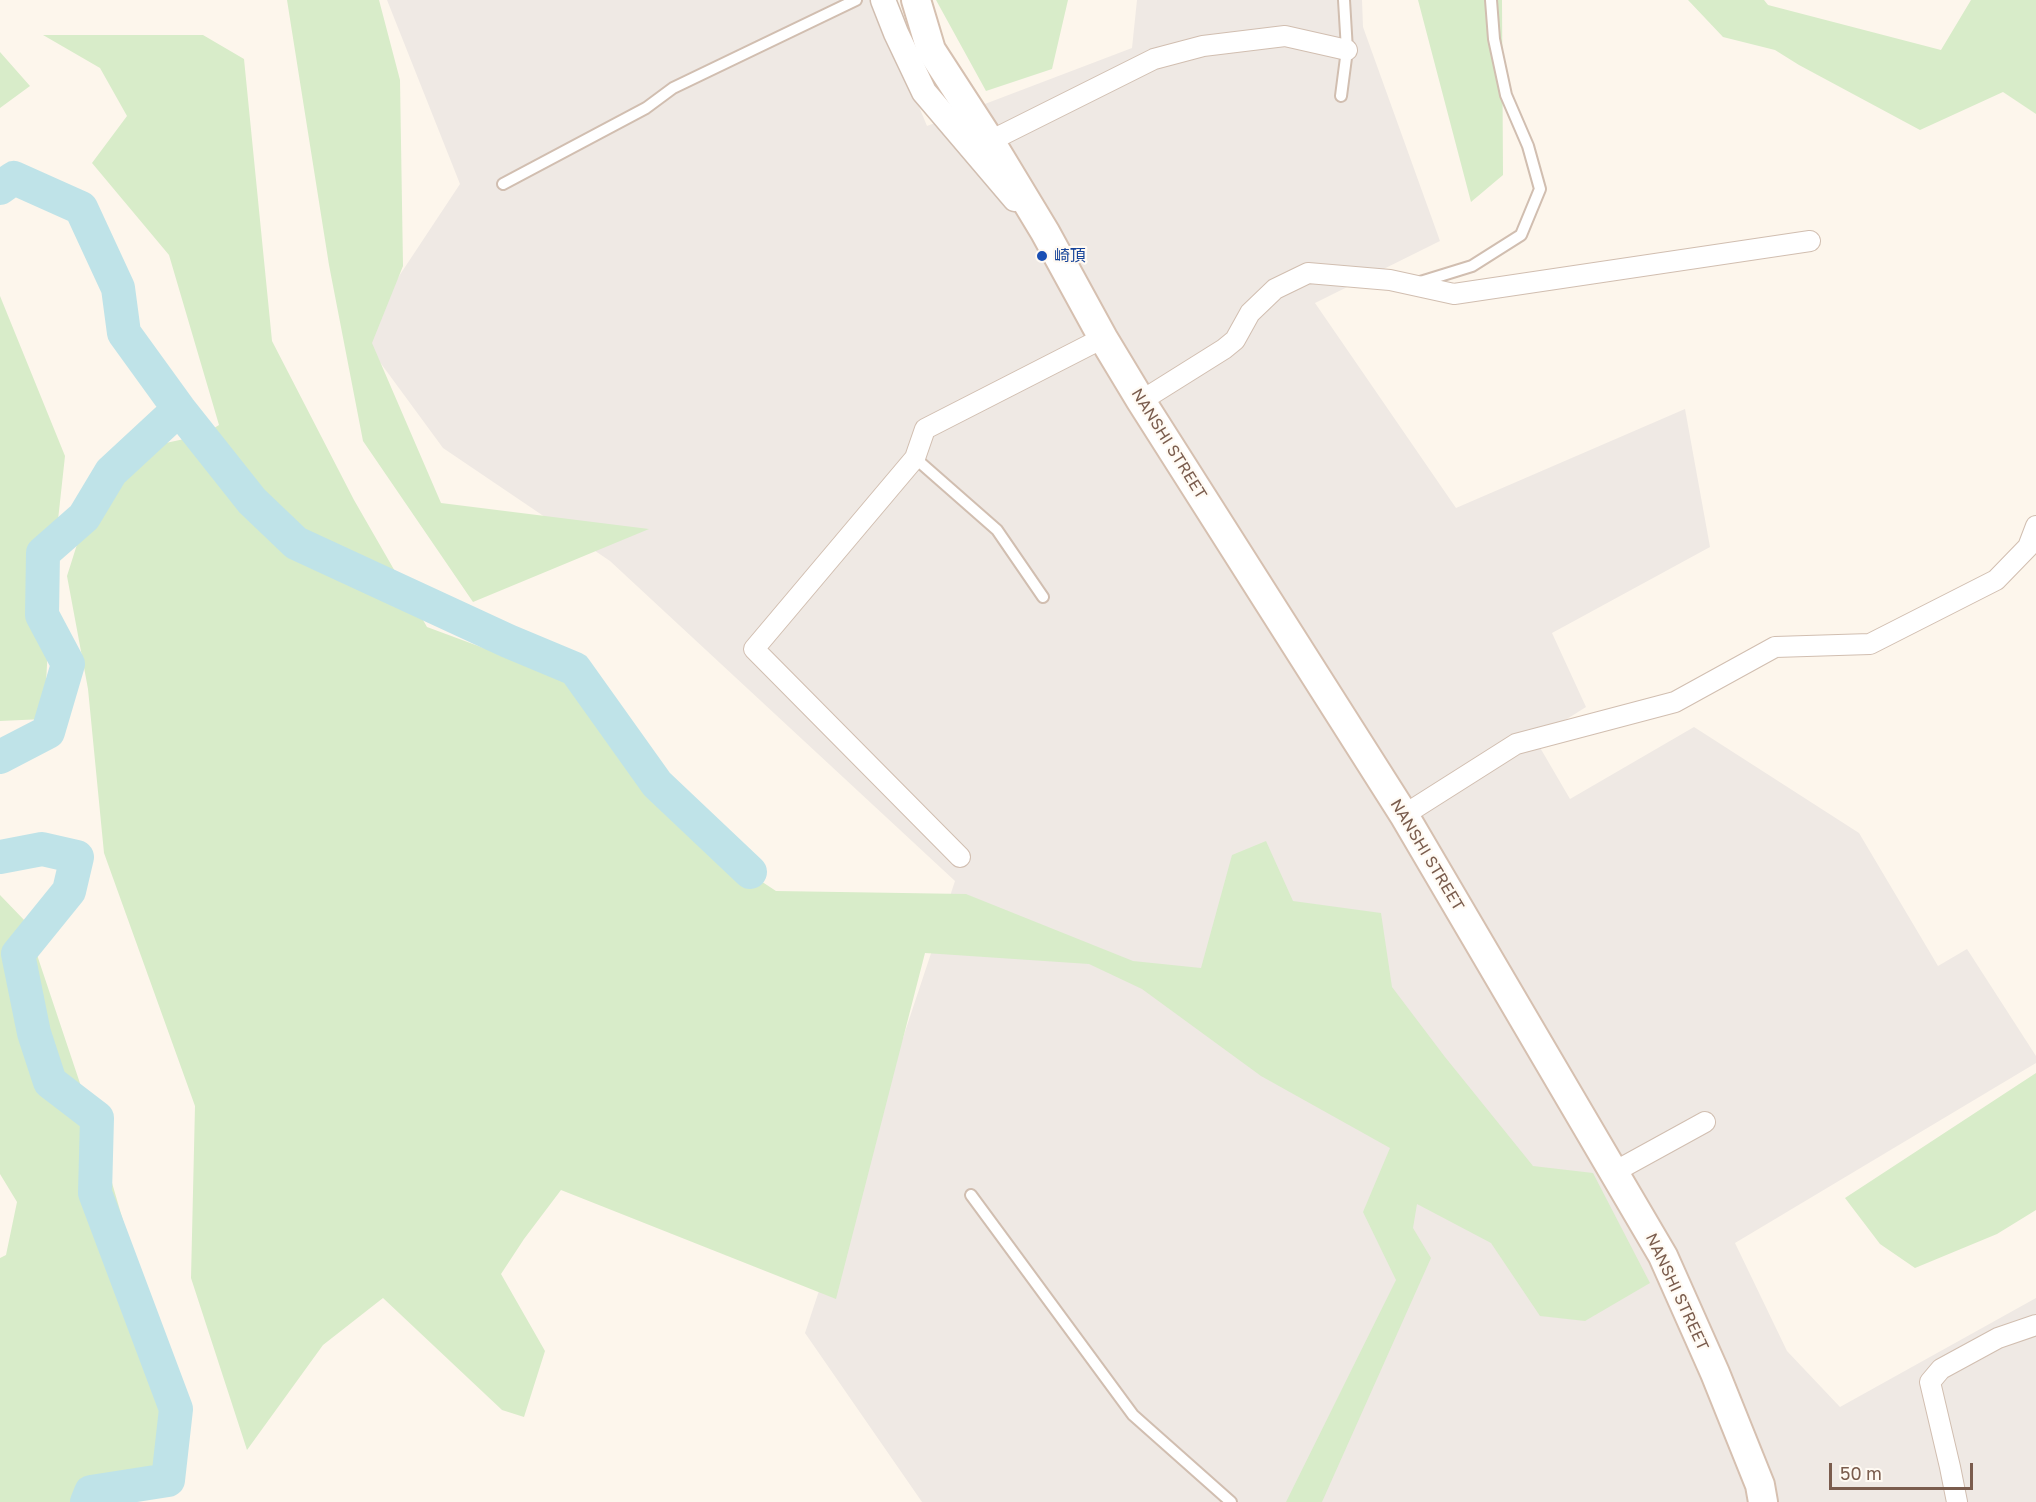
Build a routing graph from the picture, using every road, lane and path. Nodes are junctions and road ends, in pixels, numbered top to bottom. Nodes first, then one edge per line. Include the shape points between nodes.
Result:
1 (856, 0) edge
2 (884, 0) edge
3 (916, 0) edge
4 (1344, 0) edge
5 (1491, 0) edge
6 (1347, 50) junction
7 (1341, 96) dead end
8 (980, 145) junction
9 (503, 184) dead end
10 (1810, 241) dead end
11 (1412, 285) junction
12 (1103, 338) junction
13 (1141, 401) junction
14 (915, 458) junction
15 (2036, 526) edge
16 (1044, 597) dead end
17 (1404, 815) junction
18 (960, 857) dead end
19 (1705, 1122) dead end
20 (1614, 1173) junction
21 (971, 1195) dead end
22 (2036, 1325) edge
23 (1231, 1502) edge
24 (1763, 1502) edge
25 (1957, 1502) edge

1 - 9 lane via 673,88 646,108
2 - 8 street via 924,92
3 - 8 main road, NANSHI STREET via 931,50
4 - 6 lane
5 - 11 lane via 1494,39 1506,95 1528,146 1540,189 1521,235 1472,266
6 - 7 lane
6 - 8 street via 1285,36 1203,46 1155,60
8 - 12 main road, NANSHI STREET via 1045,232
10 - 11 street via 1454,294
11 - 13 street via 1308,273 1275,289 1250,314 1235,340 1224,350
12 - 13 main road, NANSHI STREET
12 - 14 street via 925,429
13 - 17 main road, NANSHI STREET
14 - 16 lane via 997,530
14 - 18 street via 754,650
15 - 17 street via 2028,547 1996,580 1870,644 1775,647 1675,702 1516,744
17 - 20 main road, NANSHI STREET
19 - 20 street
20 - 24 main road, NANSHI STREET via 1664,1256 1715,1373 1760,1485
21 - 23 lane via 1133,1415
22 - 25 street via 1998,1338 1941,1369 1930,1382

